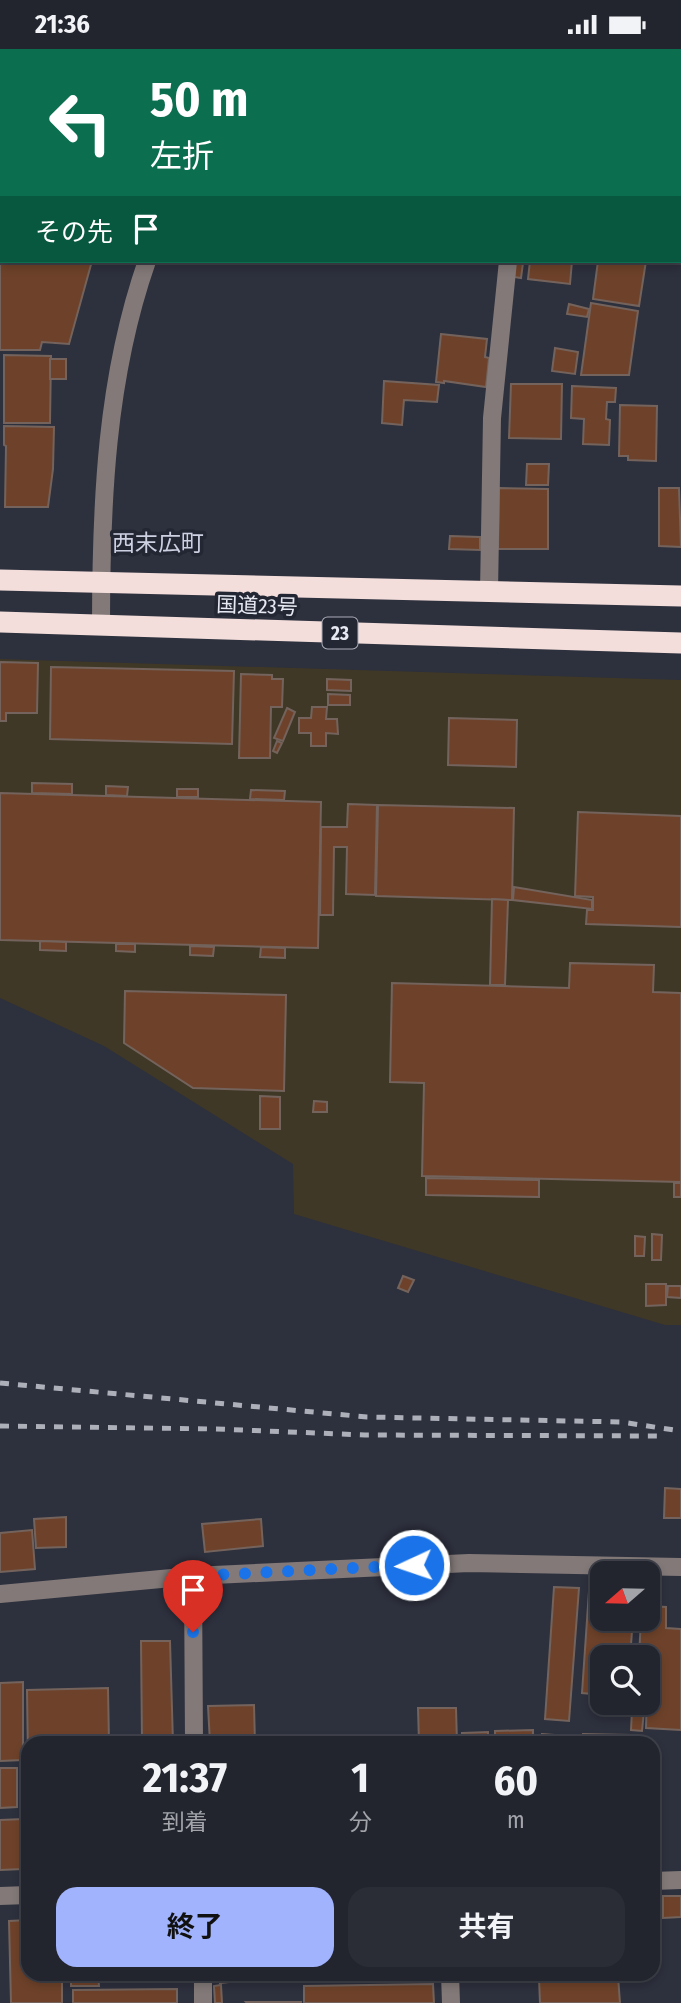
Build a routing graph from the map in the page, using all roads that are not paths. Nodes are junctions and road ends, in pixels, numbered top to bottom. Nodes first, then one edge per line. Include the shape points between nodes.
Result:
1 (146, 263) edge
2 (508, 263) edge
3 (0, 580) edge
4 (101, 582) junction
5 (489, 592) junction
6 (681, 596) edge
7 (0, 622) edge
8 (101, 626) junction
9 (681, 643) edge
10 (681, 1567) edge
11 (193, 1576) junction
12 (0, 1594) edge
13 (194, 1736) edge
14 (681, 1880) edge
15 (660, 1881) edge
16 (21, 1895) edge
17 (0, 1896) edge
18 (203, 1981) edge
19 (450, 1981) edge
20 (203, 2003) edge
21 (451, 2003) edge

1 - 4 street via 116,381 108,439
2 - 5 street via 492,418
3 - 4 highway, 国道23号 / 23
4 - 5 highway, 国道23号 / 23
4 - 8 street
5 - 6 highway, 国道23号 / 23
7 - 8 highway, 国道23号 / 23
8 - 9 highway, 国道23号 / 23
10 - 11 street via 469,1563
11 - 12 street
11 - 13 street
14 - 15 street
16 - 17 street
18 - 20 street
19 - 21 street

